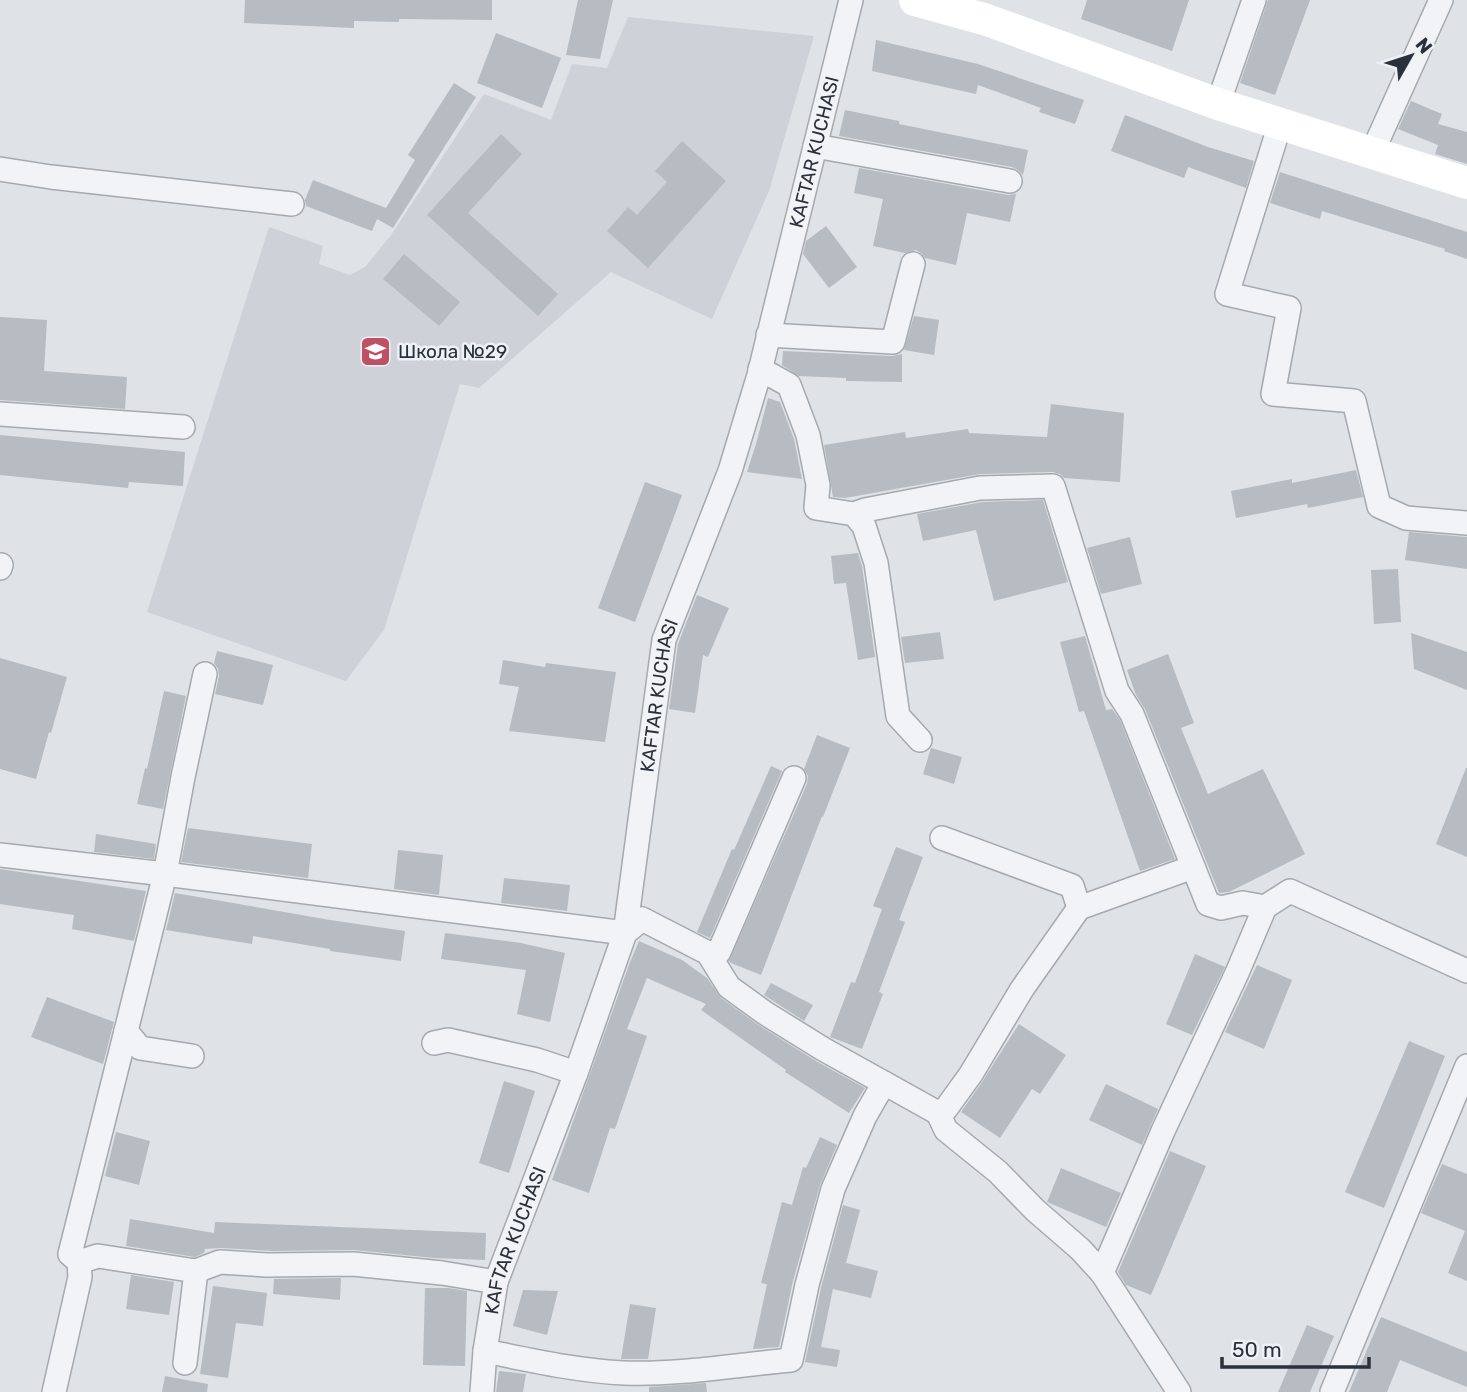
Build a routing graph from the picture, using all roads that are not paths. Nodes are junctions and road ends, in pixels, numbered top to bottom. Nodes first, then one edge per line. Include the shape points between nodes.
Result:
1 (851, 0) edge
2 (915, 0) edge
3 (1254, 0) edge
4 (1441, 0) edge
5 (1218, 104) junction
6 (1280, 124) junction
7 (815, 146) junction
8 (1372, 153) junction
9 (0, 169) edge
10 (1010, 181) dead end
11 (1467, 183) edge
12 (292, 204) dead end
13 (912, 264) dead end
14 (768, 335) junction
15 (760, 369) junction
16 (0, 414) edge
17 (183, 427) dead end
18 (855, 514) junction
19 (1467, 523) edge
20 (205, 674) dead end
21 (920, 740) dead end
22 (794, 778) dead end
23 (942, 838) dead end
24 (0, 855) edge
25 (1193, 867) junction
26 (165, 874) junction
27 (1265, 907) junction
28 (1079, 908) junction
29 (625, 933) junction
30 (708, 953) junction
31 (1467, 971) edge
32 (126, 1031) junction
33 (434, 1043) dead end
34 (192, 1056) dead end
35 (1467, 1066) edge
36 (576, 1073) junction
37 (884, 1083) junction
38 (938, 1113) junction
39 (79, 1262) junction
40 (197, 1271) junction
41 (1102, 1273) junction
42 (496, 1282) junction
43 (485, 1351) junction
44 (185, 1363) dead end
45 (54, 1392) edge
46 (482, 1392) edge
47 (1179, 1392) edge
48 (1332, 1392) edge

1 - 7 street, KAFTAR KUCHASI
2 - 5 main road via 984,19
3 - 5 street
4 - 8 street
5 - 6 main road
6 - 8 main road
6 - 19 street via 1227,294 1289,308 1273,394 1354,401 1379,506 1405,518
7 - 10 street
7 - 14 street, KAFTAR KUCHASI
8 - 11 main road
9 - 12 street
13 - 14 street via 893,342
14 - 15 street, KAFTAR KUCHASI
15 - 18 street via 789,385 808,435 818,485 816,508
15 - 29 street, KAFTAR KUCHASI via 730,471 664,640
16 - 17 street
18 - 21 street via 876,563 898,716
18 - 25 street via 980,488 1054,486 1117,691 1132,714
20 - 26 street
22 - 30 street via 719,952
23 - 28 street via 1072,886
24 - 26 street
25 - 27 street via 1208,904
25 - 28 street
26 - 29 street
26 - 32 street
27 - 31 street via 1290,891
27 - 41 street
28 - 38 street via 1022,989 971,1074
29 - 30 street via 642,919
29 - 36 street, KAFTAR KUCHASI
30 - 37 street via 729,987 822,1049
32 - 34 street via 140,1048
32 - 39 street via 70,1254
33 - 36 street via 448,1040
35 - 48 street
36 - 42 street, KAFTAR KUCHASI
37 - 38 street
37 - 43 street via 833,1189 791,1360 691,1372 623,1373
38 - 41 street via 946,1130 998,1172
39 - 40 street via 98,1256
39 - 45 street via 80,1277
40 - 42 street via 220,1262 353,1264
40 - 44 street
41 - 47 street
42 - 43 street, KAFTAR KUCHASI
43 - 46 street, KAFTAR KUCHASI

